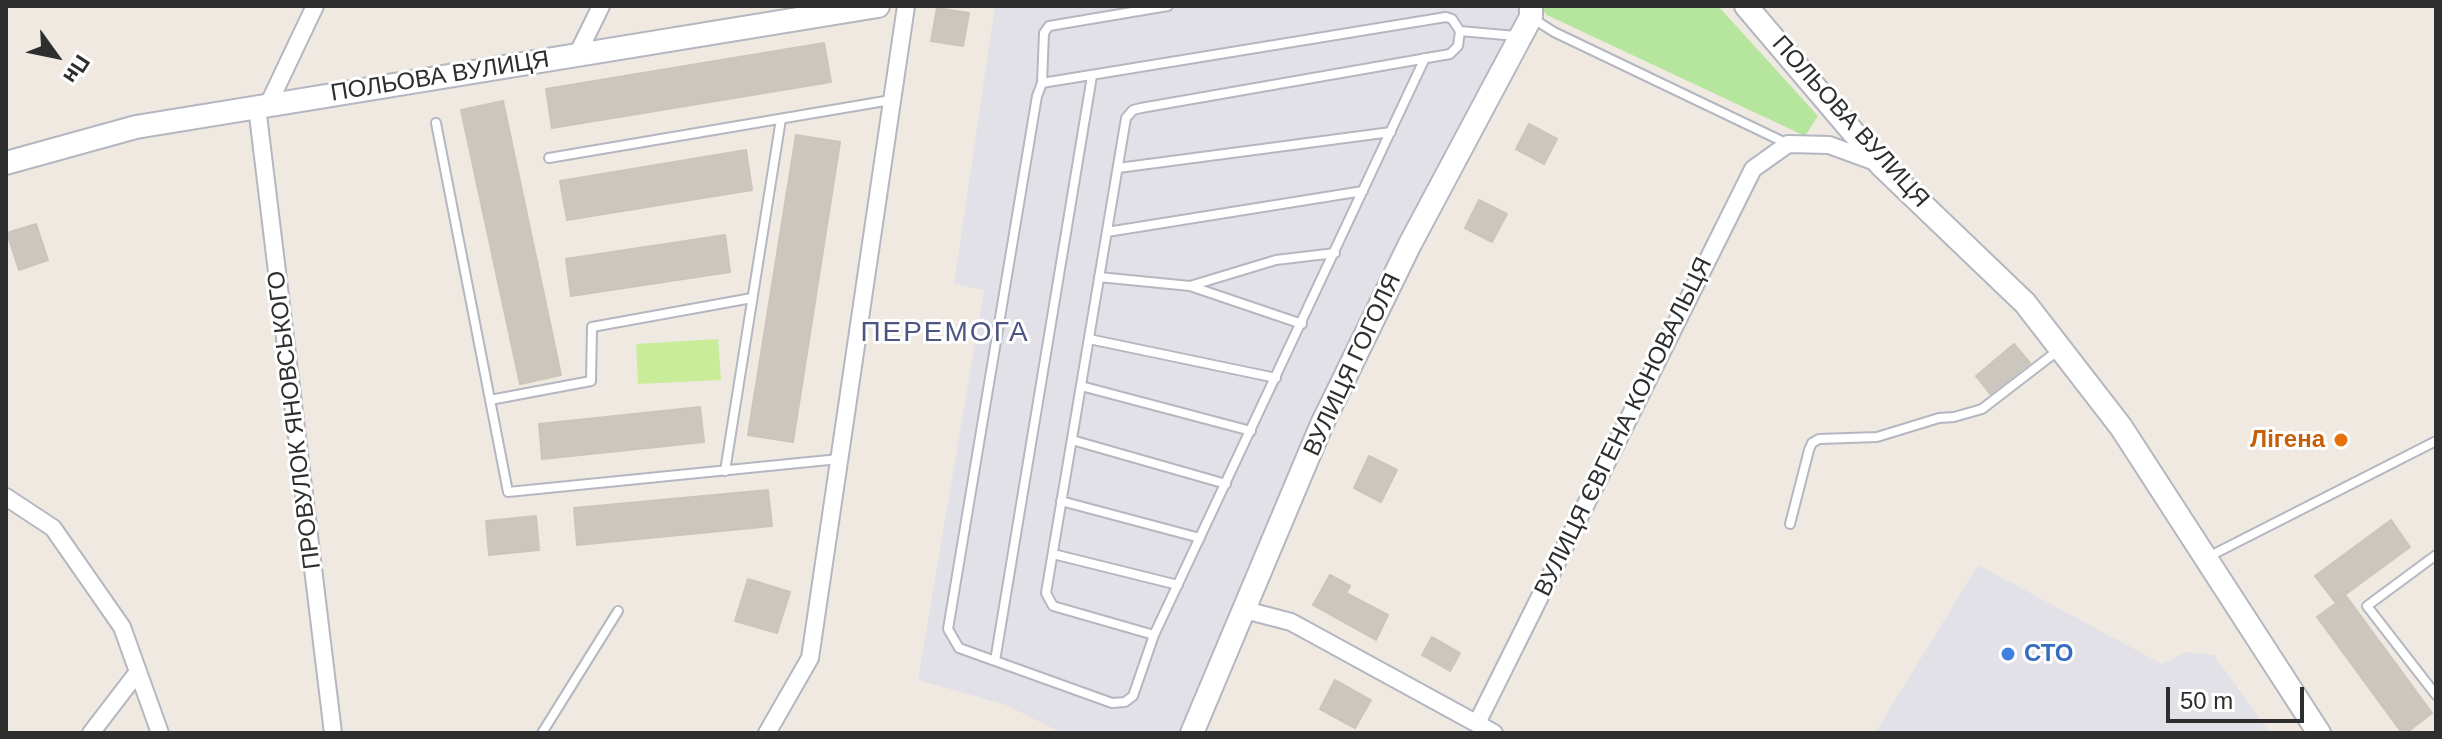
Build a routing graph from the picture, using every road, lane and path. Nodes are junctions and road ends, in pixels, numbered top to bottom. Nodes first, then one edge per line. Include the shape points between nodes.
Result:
1 (315, 6) edge
2 (601, 6) edge
3 (878, 6) edge
4 (906, 6) edge
5 (1168, 6) edge
6 (1746, 6) edge
7 (1528, 20) edge
8 (1460, 31) junction
9 (577, 55) junction
10 (1425, 58) junction
11 (1092, 76) junction
12 (1042, 83) junction
13 (892, 100) junction
14 (263, 106) junction
15 (781, 119) junction
16 (436, 123) dead end
17 (1391, 132) junction
18 (1788, 144) junction
19 (549, 158) dead end
20 (6, 163) edge
21 (1881, 165) junction
22 (1118, 168) junction
23 (1363, 191) junction
24 (1107, 232) junction
25 (1335, 253) junction
26 (1099, 277) junction
27 (1190, 286) junction
28 (752, 298) junction
29 (1302, 324) junction
30 (1089, 339) junction
31 (2061, 349) junction
32 (1276, 378) junction
33 (1081, 386) junction
34 (490, 400) junction
35 (1251, 431) junction
36 (1072, 440) junction
37 (2436, 441) edge
38 (839, 459) junction
39 (725, 471) junction
40 (1226, 484) junction
41 (6, 497) edge
42 (1061, 501) junction
43 (1790, 524) dead end
44 (1200, 538) junction
45 (1053, 554) junction
46 (2436, 555) edge
47 (2206, 558) junction
48 (1178, 585) junction
49 (1245, 610) junction
50 (618, 611) dead end
51 (1154, 635) junction
52 (995, 661) junction
53 (137, 673) junction
54 (2436, 695) edge
55 (1477, 723) junction
56 (91, 733) edge
57 (160, 733) edge
58 (333, 733) edge
59 (542, 733) edge
60 (767, 733) edge
61 (1192, 733) edge
62 (1494, 733) edge
63 (2319, 733) edge

1 - 14 street
2 - 9 street
3 - 9 street, ПОЛЬОВА ВУЛИЦЯ
4 - 13 street
5 - 12 lane via 1049,26 1044,33
6 - 21 street, ПОЛЬОВА ВУЛИЦЯ
7 - 8 lane
7 - 18 lane
7 - 49 street, ВУЛИЦЯ ГОГОЛЯ via 1322,424
8 - 10 lane via 1458,46 1450,54
8 - 11 lane via 1446,17
9 - 14 street, ПОЛЬОВА ВУЛИЦЯ
10 - 17 lane
10 - 22 lane via 1133,110 1126,118
11 - 12 lane
11 - 52 lane
12 - 52 lane via 948,629 959,648
13 - 15 lane
13 - 38 street
14 - 20 street, ПОЛЬОВА ВУЛИЦЯ via 136,127
14 - 58 street, ПРОВУЛОК ЯНОВСЬКОГО
15 - 19 lane
15 - 28 lane
16 - 34 lane
17 - 22 lane
17 - 23 lane
18 - 21 street via 1829,145
18 - 55 street, ВУЛИЦЯ ЄВГЕНА КОНОВАЛЬЦЯ via 1753,169
21 - 31 street, ПОЛЬОВА ВУЛИЦЯ via 2025,303
22 - 24 lane
23 - 24 lane
23 - 25 lane
24 - 26 lane
25 - 27 lane via 1276,260
25 - 29 lane
26 - 27 lane
26 - 30 lane
27 - 29 lane
28 - 34 lane via 592,327 591,381
28 - 39 lane
29 - 32 lane
30 - 32 lane
30 - 33 lane
31 - 43 lane via 1982,409 1877,437 1812,443
31 - 47 street, ПОЛЬОВА ВУЛИЦЯ via 2121,427
32 - 35 lane
33 - 35 lane
33 - 36 lane
34 - 39 lane via 508,492
35 - 40 lane
36 - 40 lane
36 - 42 lane
37 - 47 lane
38 - 39 lane
38 - 60 street via 810,658
40 - 44 lane
41 - 53 street via 53,528 122,627
42 - 44 lane
42 - 45 lane
44 - 48 lane
45 - 48 lane
45 - 51 lane via 1046,593 1053,606
46 - 54 lane via 2367,606
47 - 63 street, ПОЛЬОВА ВУЛИЦЯ
48 - 51 lane
49 - 55 street via 1291,622
49 - 61 street, ВУЛИЦЯ ГОГОЛЯ
50 - 59 lane
51 - 52 lane via 1133,696 1125,702 1112,703
53 - 56 street
53 - 57 street
55 - 62 street

